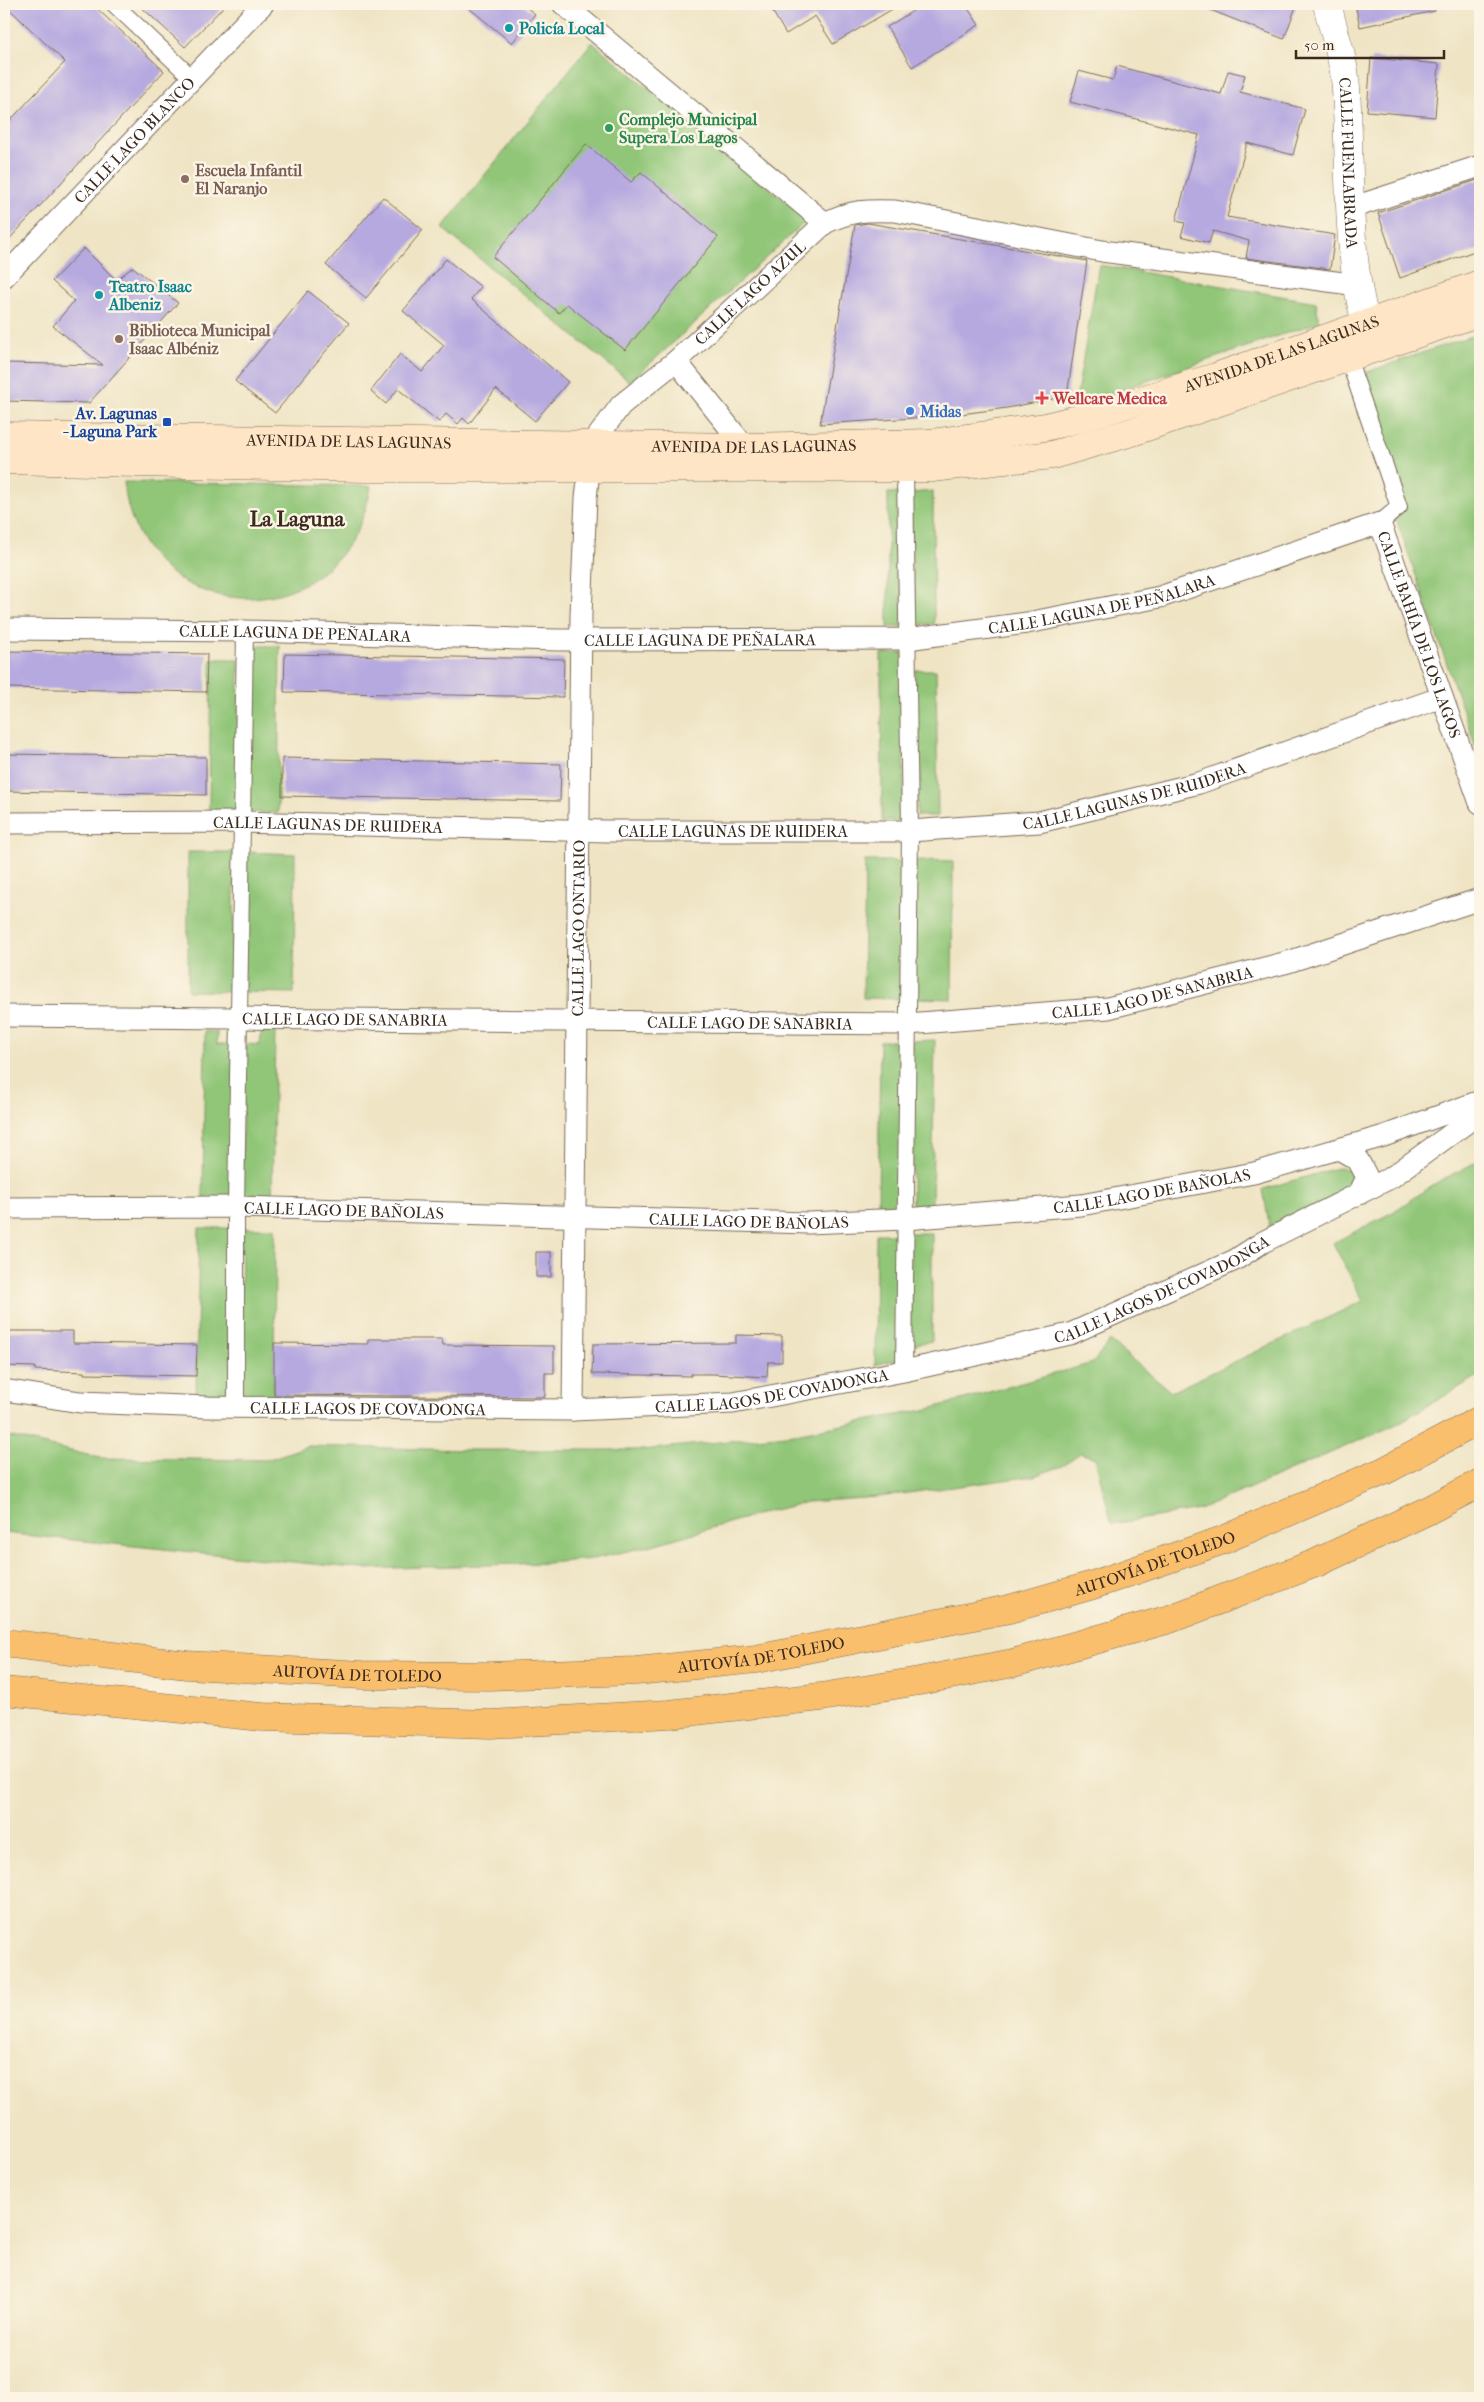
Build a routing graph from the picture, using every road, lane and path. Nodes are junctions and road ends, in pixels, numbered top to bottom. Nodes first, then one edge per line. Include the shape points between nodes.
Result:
1 (114, 4) edge
2 (263, 4) edge
3 (563, 4) edge
4 (1327, 4) edge
5 (192, 78) junction
6 (1480, 166) edge
7 (1348, 209) junction
8 (825, 223) junction
9 (4, 277) edge
10 (1480, 284) edge
11 (1358, 285) junction
12 (1480, 312) edge
13 (1366, 323) junction
14 (1348, 358) junction
15 (676, 362) junction
16 (4, 436) edge
17 (745, 447) junction
18 (590, 456) junction
19 (4, 460) edge
20 (905, 470) junction
21 (1380, 523) junction
22 (4, 629) edge
23 (244, 631) junction
24 (582, 638) junction
25 (907, 639) junction
26 (1442, 697) junction
27 (1480, 803) edge
28 (242, 822) junction
29 (4, 823) edge
30 (578, 831) junction
31 (910, 831) junction
32 (1480, 899) edge
33 (4, 1016) edge
34 (240, 1018) junction
35 (576, 1022) junction
36 (907, 1024) junction
37 (1480, 1101) edge
38 (1480, 1113) edge
39 (1339, 1149) junction
40 (1359, 1194) junction
41 (236, 1207) junction
42 (4, 1208) edge
43 (574, 1215) junction
44 (905, 1219) junction
45 (904, 1371) junction
46 (4, 1390) edge
47 (236, 1408) junction
48 (573, 1410) junction
49 (1480, 1420) edge
50 (1480, 1483) edge
51 (4, 1643) edge
52 (4, 1691) edge

1 - 5 street
2 - 5 street, CALLE LAGO BLANCO
3 - 8 street
4 - 7 street, CALLE FUENLABRADA via 1346,87
5 - 9 street, CALLE LAGO BLANCO
6 - 7 street
7 - 11 street, CALLE FUENLABRADA
8 - 11 street, CALLE LAGO AZUL via 862,209 896,211 1102,251
8 - 15 street, CALLE LAGO AZUL
10 - 13 main road, AVENIDA DE LAS LAGUNAS
11 - 13 street, CALLE FUENLABRADA
12 - 14 main road, AVENIDA DE LAS LAGUNAS
13 - 17 main road, AVENIDA DE LAS LAGUNAS via 1216,376 1045,428 931,443
14 - 20 main road, AVENIDA DE LAS LAGUNAS via 1132,432 1052,455
14 - 21 street via 1399,507
15 - 17 street
15 - 18 street, CALLE LAGO AZUL via 621,405
16 - 18 main road, AVENIDA DE LAS LAGUNAS
17 - 18 main road, AVENIDA DE LAS LAGUNAS
18 - 19 main road, AVENIDA DE LAS LAGUNAS via 366,468
18 - 20 main road, AVENIDA DE LAS LAGUNAS
18 - 24 street, CALLE LAGO ONTARIO
20 - 25 street
21 - 25 street, CALLE LAGUNA DE PEÑALARA via 1160,597 1026,623
21 - 26 street, CALLE BAHÍA DE LOS LAGOS
22 - 23 street, CALLE LAGUNA DE PEÑALARA
23 - 24 street, CALLE LAGUNA DE PEÑALARA via 557,640
23 - 28 street
24 - 25 street, CALLE LAGUNA DE PEÑALARA
24 - 30 street, CALLE LAGO ONTARIO
25 - 31 street
26 - 27 street, CALLE BAHÍA DE LOS LAGOS
26 - 31 street, CALLE LAGUNAS DE RUIDERA via 1188,786 1039,822
28 - 29 street, CALLE LAGUNAS DE RUIDERA
28 - 30 street, CALLE LAGUNAS DE RUIDERA
28 - 34 street
30 - 31 street, CALLE LAGUNAS DE RUIDERA
30 - 35 street, CALLE LAGO ONTARIO
31 - 36 street
32 - 36 street, CALLE LAGO DE SANABRIA via 1288,962 1108,1008
33 - 34 street, CALLE LAGO DE SANABRIA
34 - 35 street, CALLE LAGO DE SANABRIA
34 - 41 street
35 - 36 street, CALLE LAGO DE SANABRIA
35 - 43 street, CALLE LAGO ONTARIO
36 - 44 street
37 - 39 street, CALLE LAGO DE BAÑOLAS
38 - 40 street, CALLE LAGOS DE COVADONGA via 1392,1177
39 - 40 street via 1358,1160 1367,1177
39 - 44 street, CALLE LAGO DE BAÑOLAS via 1254,1172 1081,1205
40 - 45 street, CALLE LAGOS DE COVADONGA via 1263,1242 1235,1260 1070,1334
41 - 42 street, CALLE LAGO DE BAÑOLAS
41 - 43 street, CALLE LAGO DE BAÑOLAS
41 - 47 street
43 - 44 street, CALLE LAGO DE BAÑOLAS via 808,1223
43 - 48 street, CALLE LAGO ONTARIO
44 - 45 street
45 - 48 street, CALLE LAGOS DE COVADONGA via 733,1403
46 - 47 street, CALLE LAGOS DE COVADONGA via 80,1402
47 - 48 street, CALLE LAGOS DE COVADONGA
49 - 51 highway, AUTOVÍA DE TOLEDO via 1384,1471 1241,1532 1092,1585 1009,1609 756,1659 617,1671 490,1676 362,1675 187,1665
50 - 52 highway via 1316,1563 1170,1619 1013,1663 919,1682 821,1696 669,1714 490,1724 262,1717

